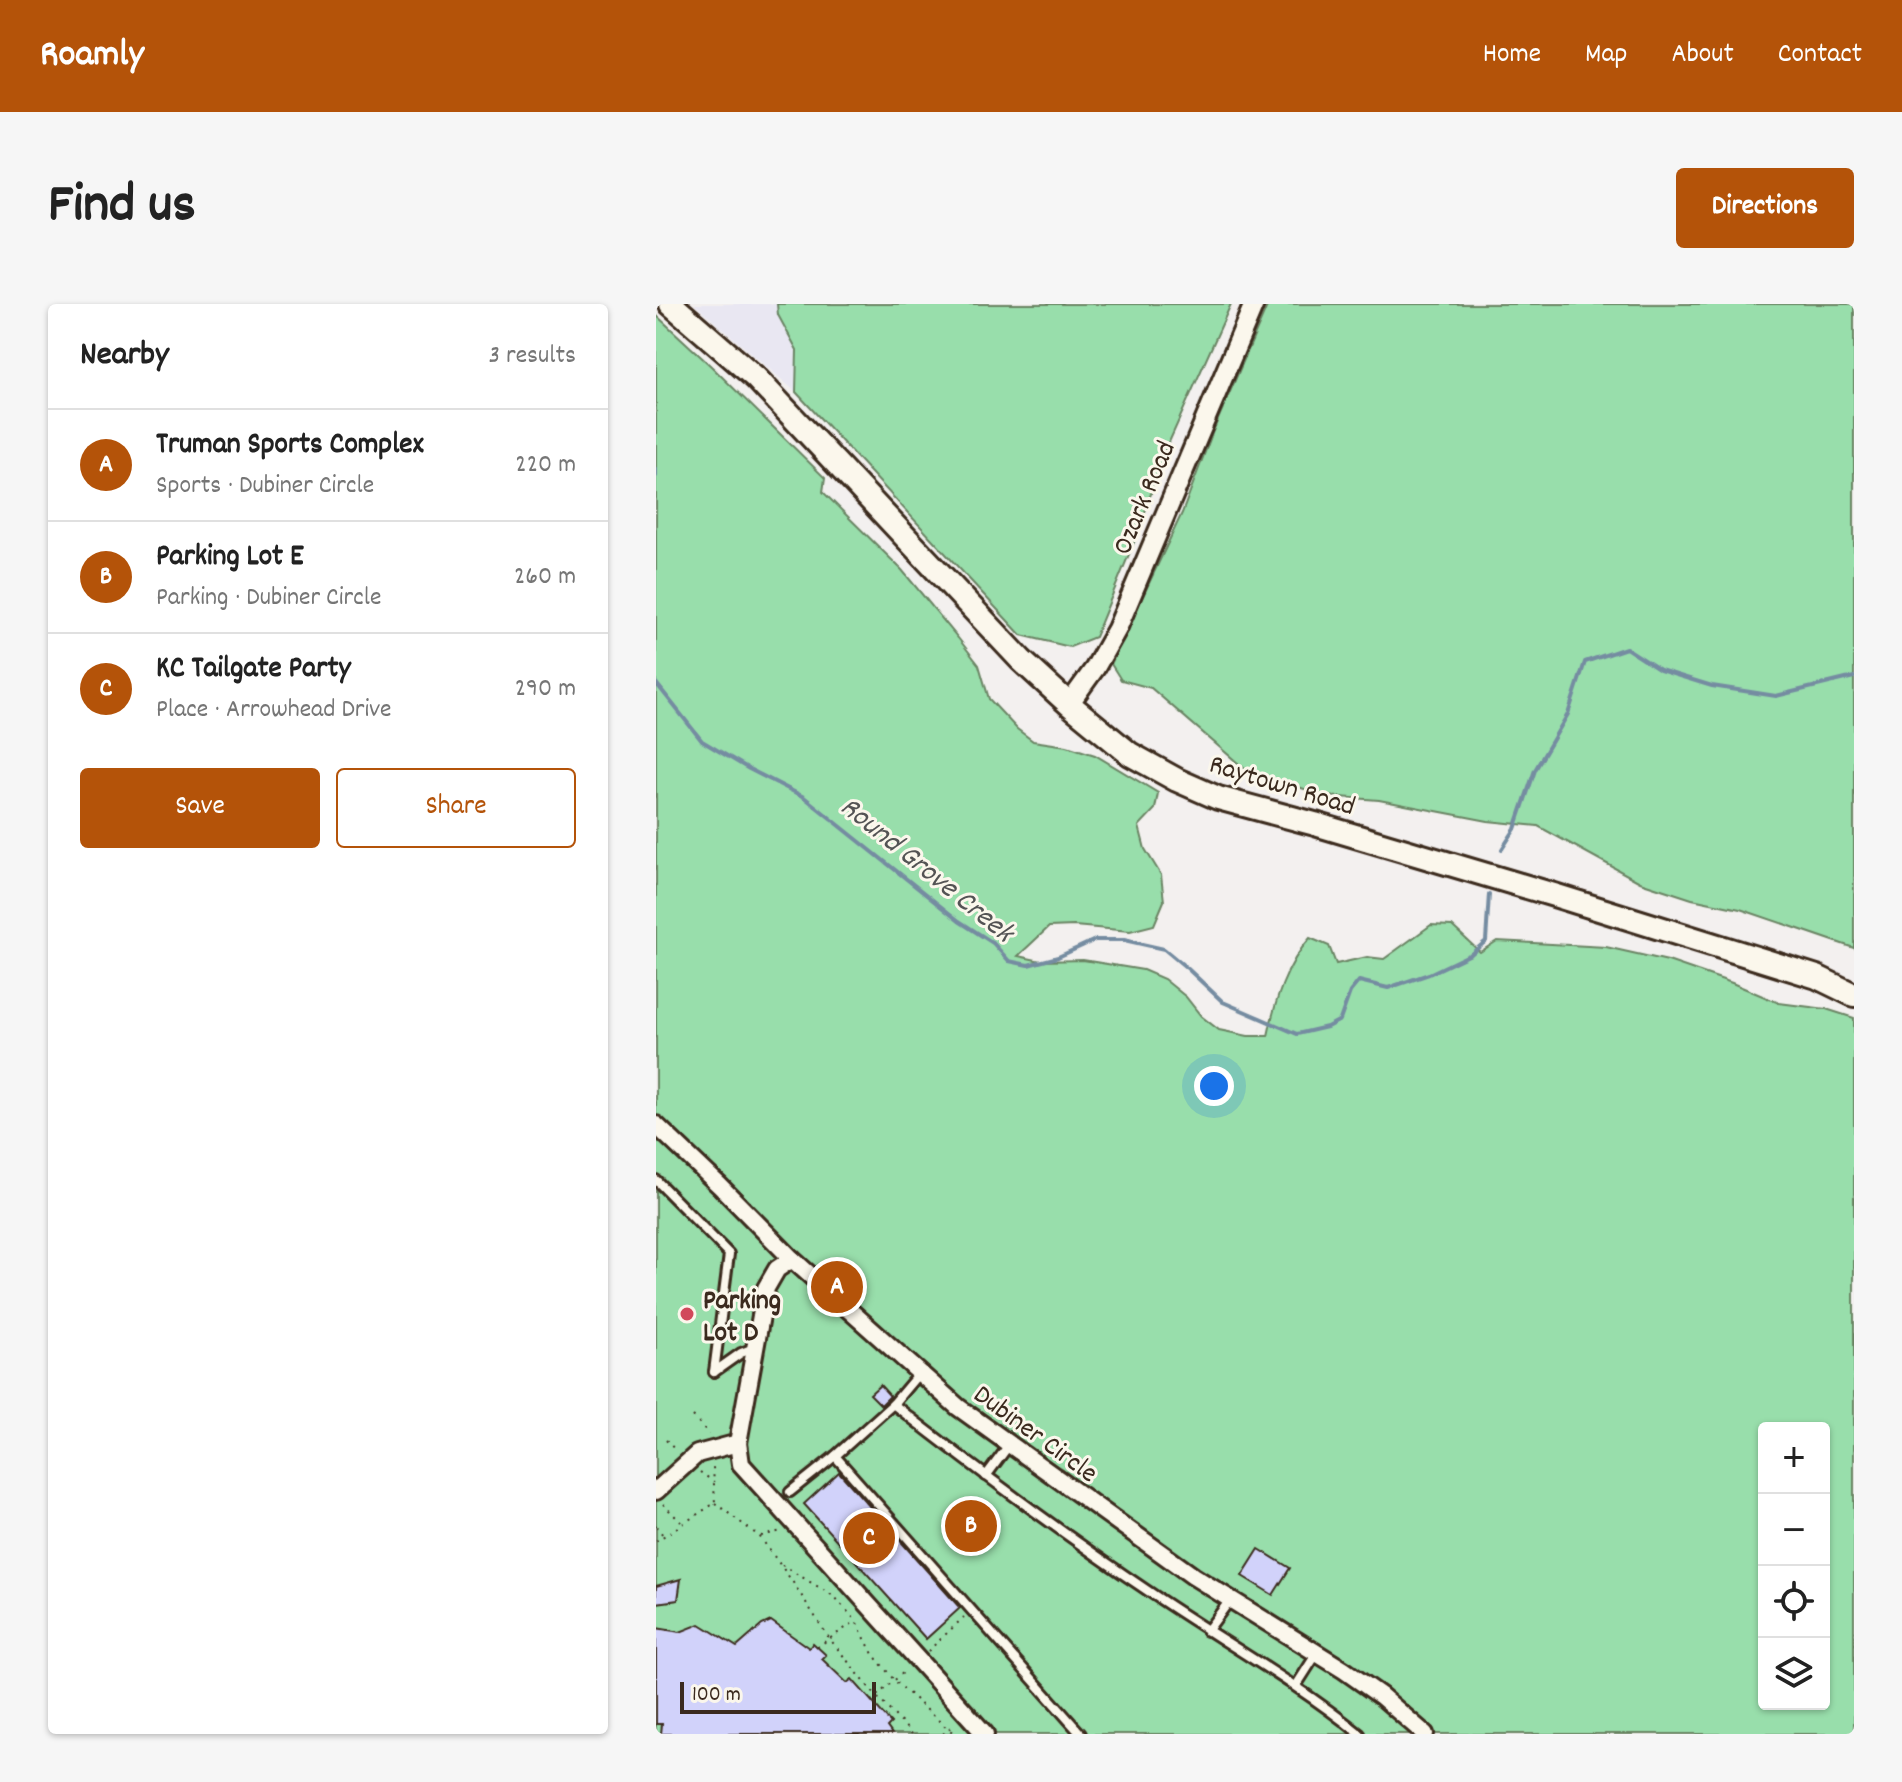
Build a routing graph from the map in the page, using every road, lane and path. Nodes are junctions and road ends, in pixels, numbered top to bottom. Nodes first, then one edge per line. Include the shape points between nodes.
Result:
1 (671, 304) edge
2 (1254, 304) edge
3 (1069, 704) junction
4 (1854, 995) edge
5 (656, 1125) edge
6 (656, 1180) edge
7 (792, 1259) junction
8 (756, 1348) junction
9 (920, 1372) junction
10 (893, 1404) junction
11 (693, 1416) dead end
12 (709, 1434) dead end
13 (666, 1440) dead end
14 (738, 1443) junction
15 (1009, 1445) junction
16 (835, 1456) junction
17 (683, 1458) dead end
18 (712, 1463) dead end
19 (692, 1467) dead end
20 (986, 1476) junction
21 (714, 1482) junction
22 (790, 1492) dead end
23 (657, 1495) edge
24 (715, 1503) junction
25 (683, 1524) junction
26 (656, 1526) edge
27 (799, 1527) junction
28 (664, 1536) junction
29 (760, 1537) junction
30 (656, 1541) edge
31 (780, 1565) junction
32 (1230, 1600) junction
33 (971, 1610) junction
34 (863, 1616) dead end
35 (856, 1621) junction
36 (1207, 1631) junction
37 (829, 1638) junction
38 (817, 1647) dead end
39 (927, 1651) dead end
40 (1317, 1653) junction
41 (908, 1668) dead end
42 (894, 1680) junction
43 (1296, 1686) junction
44 (876, 1696) junction
45 (871, 1701) dead end
46 (957, 1721) dead end
47 (948, 1729) junction
48 (912, 1734) edge
49 (943, 1734) edge
50 (956, 1734) edge
51 (985, 1734) edge
52 (1081, 1734) edge
53 (1360, 1734) edge
54 (1425, 1734) edge

1 - 3 main road, Raytown Road via 756,378 1021,660
2 - 3 street, Ozark Road via 1117,629
3 - 4 main road, Raytown Road via 1130,754 1218,798 1554,895 1817,977
5 - 7 street, Dubiner Circle
6 - 8 lane via 729,1254 714,1372
7 - 8 street via 777,1269 766,1288
7 - 9 street, Dubiner Circle
8 - 14 street
9 - 10 lane
9 - 15 street, Dubiner Circle
10 - 16 lane
10 - 20 lane
11 - 12 path
13 - 17 path
14 - 23 street via 697,1454
14 - 27 street via 741,1464
15 - 20 lane
15 - 32 street, Dubiner Circle
16 - 22 lane
16 - 33 lane
18 - 21 path
19 - 21 path
20 - 36 lane
21 - 24 path
23 - 25 path
24 - 25 path
24 - 29 path
25 - 28 path
26 - 28 path
27 - 29 path
27 - 51 street
28 - 30 path
29 - 31 path
31 - 35 path via 835,1597
31 - 37 path
32 - 36 lane
32 - 40 street, Dubiner Circle
33 - 39 path
33 - 52 lane
34 - 35 path
35 - 37 path
35 - 42 path
36 - 43 lane
37 - 38 path
37 - 44 path
40 - 43 lane
40 - 54 street, Dubiner Circle
41 - 42 path
42 - 44 path
42 - 47 path
43 - 53 lane
44 - 45 path
44 - 48 path
46 - 47 path
47 - 49 path
47 - 50 path

